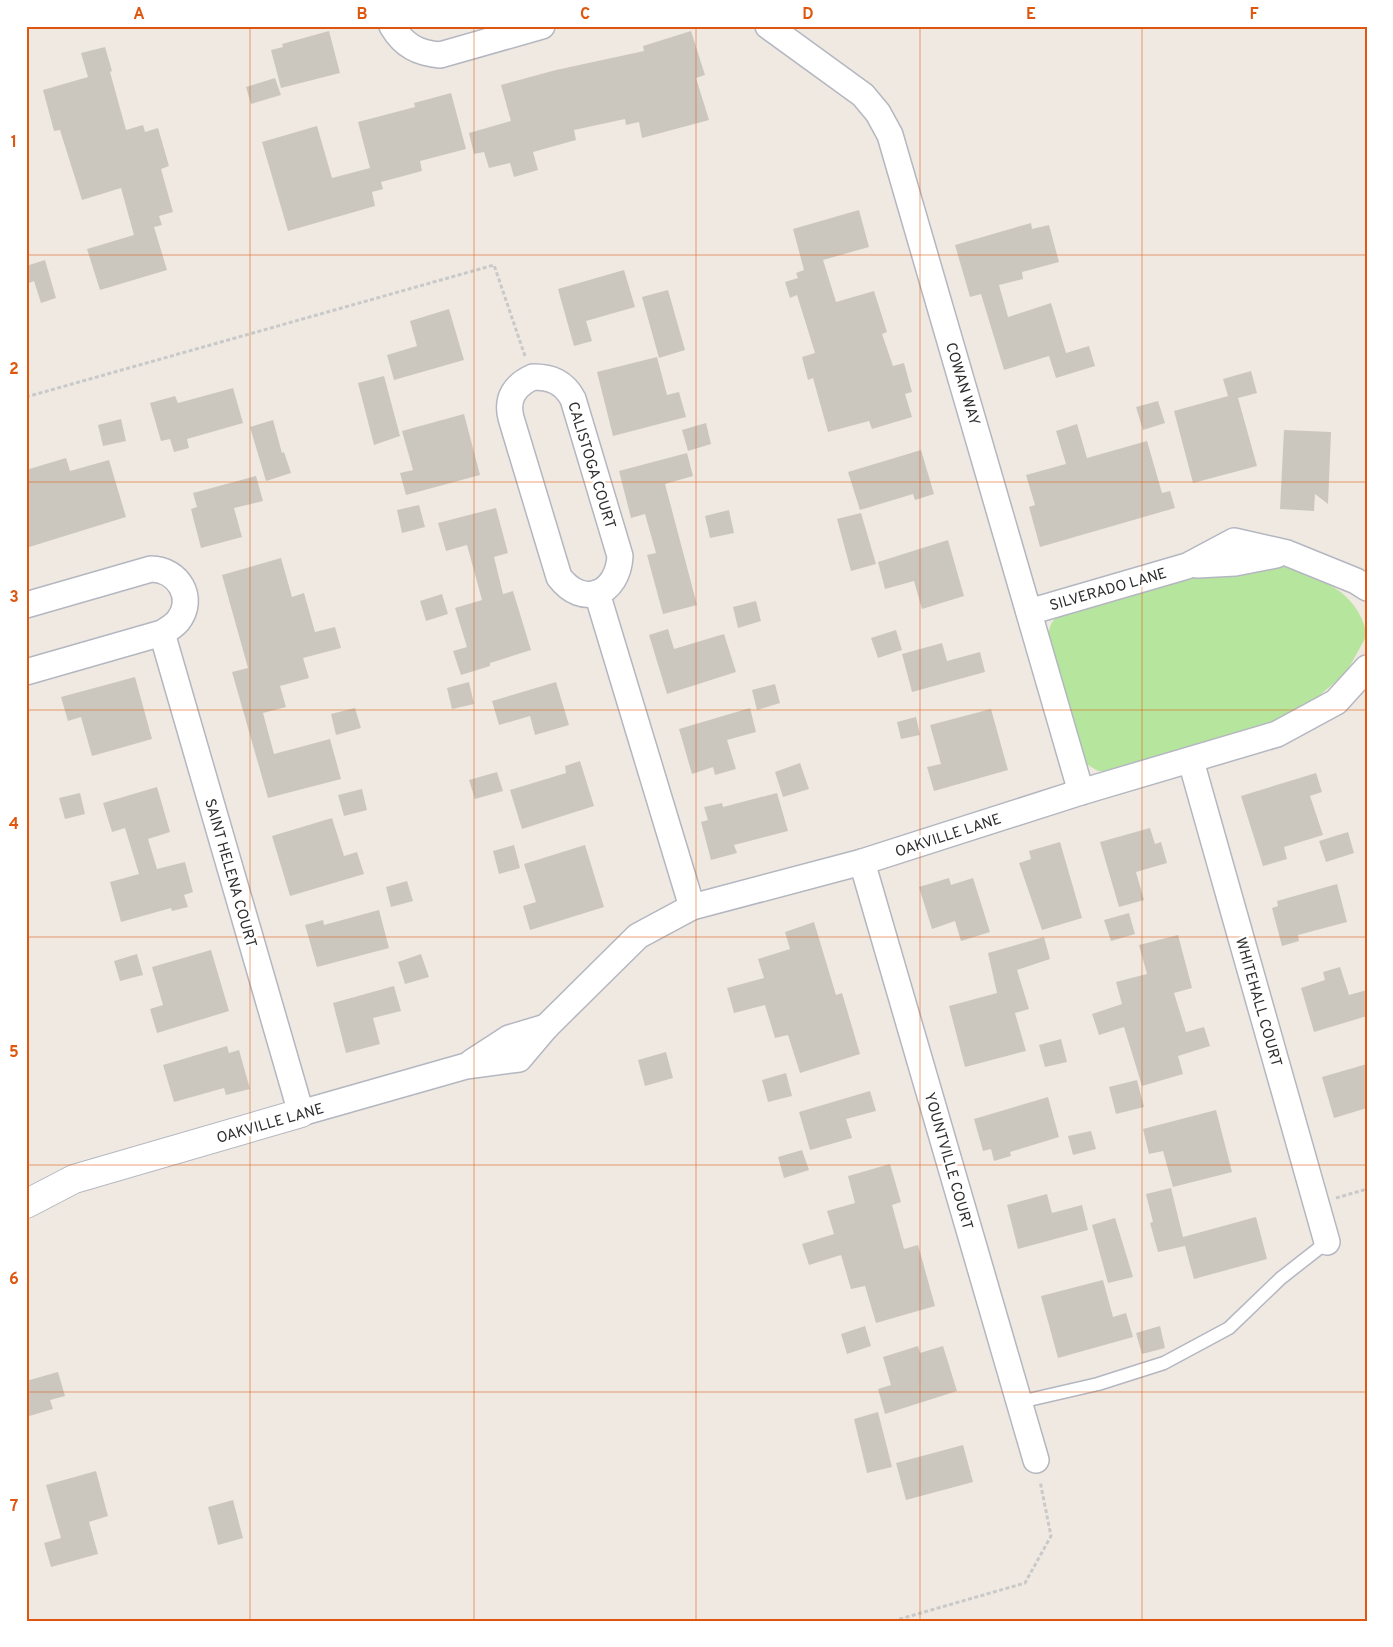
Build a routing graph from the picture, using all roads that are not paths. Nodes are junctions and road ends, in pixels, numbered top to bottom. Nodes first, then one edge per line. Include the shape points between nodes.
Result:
1 (392, 26) edge
2 (542, 26) edge
3 (768, 26) edge
4 (1367, 588) edge
5 (597, 593) junction
6 (26, 605) edge
7 (1029, 612) junction
8 (162, 633) junction
9 (1367, 668) edge
10 (26, 672) edge
11 (1191, 761) junction
12 (1081, 792) junction
13 (862, 862) junction
14 (692, 907) junction
15 (301, 1114) junction
16 (74, 1179) junction
17 (26, 1183) edge
18 (26, 1204) edge
19 (1328, 1242) joint
20 (1020, 1402) junction
21 (1036, 1460) road end

1 - 2 street via 411,48 425,54 440,55
3 - 7 street, COWAN WAY via 862,95 878,113 890,135
4 - 7 street, SILVERADO LANE via 1287,553 1234,542 1187,566
5 - 5 street, CALISTOGA COURT via 578,592 559,577 508,408 512,393 521,382 533,377 559,382 573,399 620,556 619,570 612,583
5 - 14 street
6 - 8 street via 151,569 162,569 173,574 185,595 184,610 177,622
7 - 12 street, COWAN WAY
8 - 10 street
8 - 15 street, SAINT HELENA COURT
9 - 11 street, OAKVILLE LANE via 1336,702 1277,734
11 - 12 street, OAKVILLE LANE
11 - 19 street, WHITEHALL COURT
12 - 13 street, OAKVILLE LANE
13 - 14 street, OAKVILLE LANE
13 - 20 street, YOUNTVILLE COURT
14 - 15 street, OAKVILLE LANE via 638,936 546,1027 519,1059 466,1066
15 - 16 street, OAKVILLE LANE
16 - 17 street, OAKVILLE LANE
16 - 18 street, OAKVILLE LANE
19 - 20 lane via 1281,1278 1229,1328 1164,1363 1098,1384
20 - 21 street, YOUNTVILLE COURT

